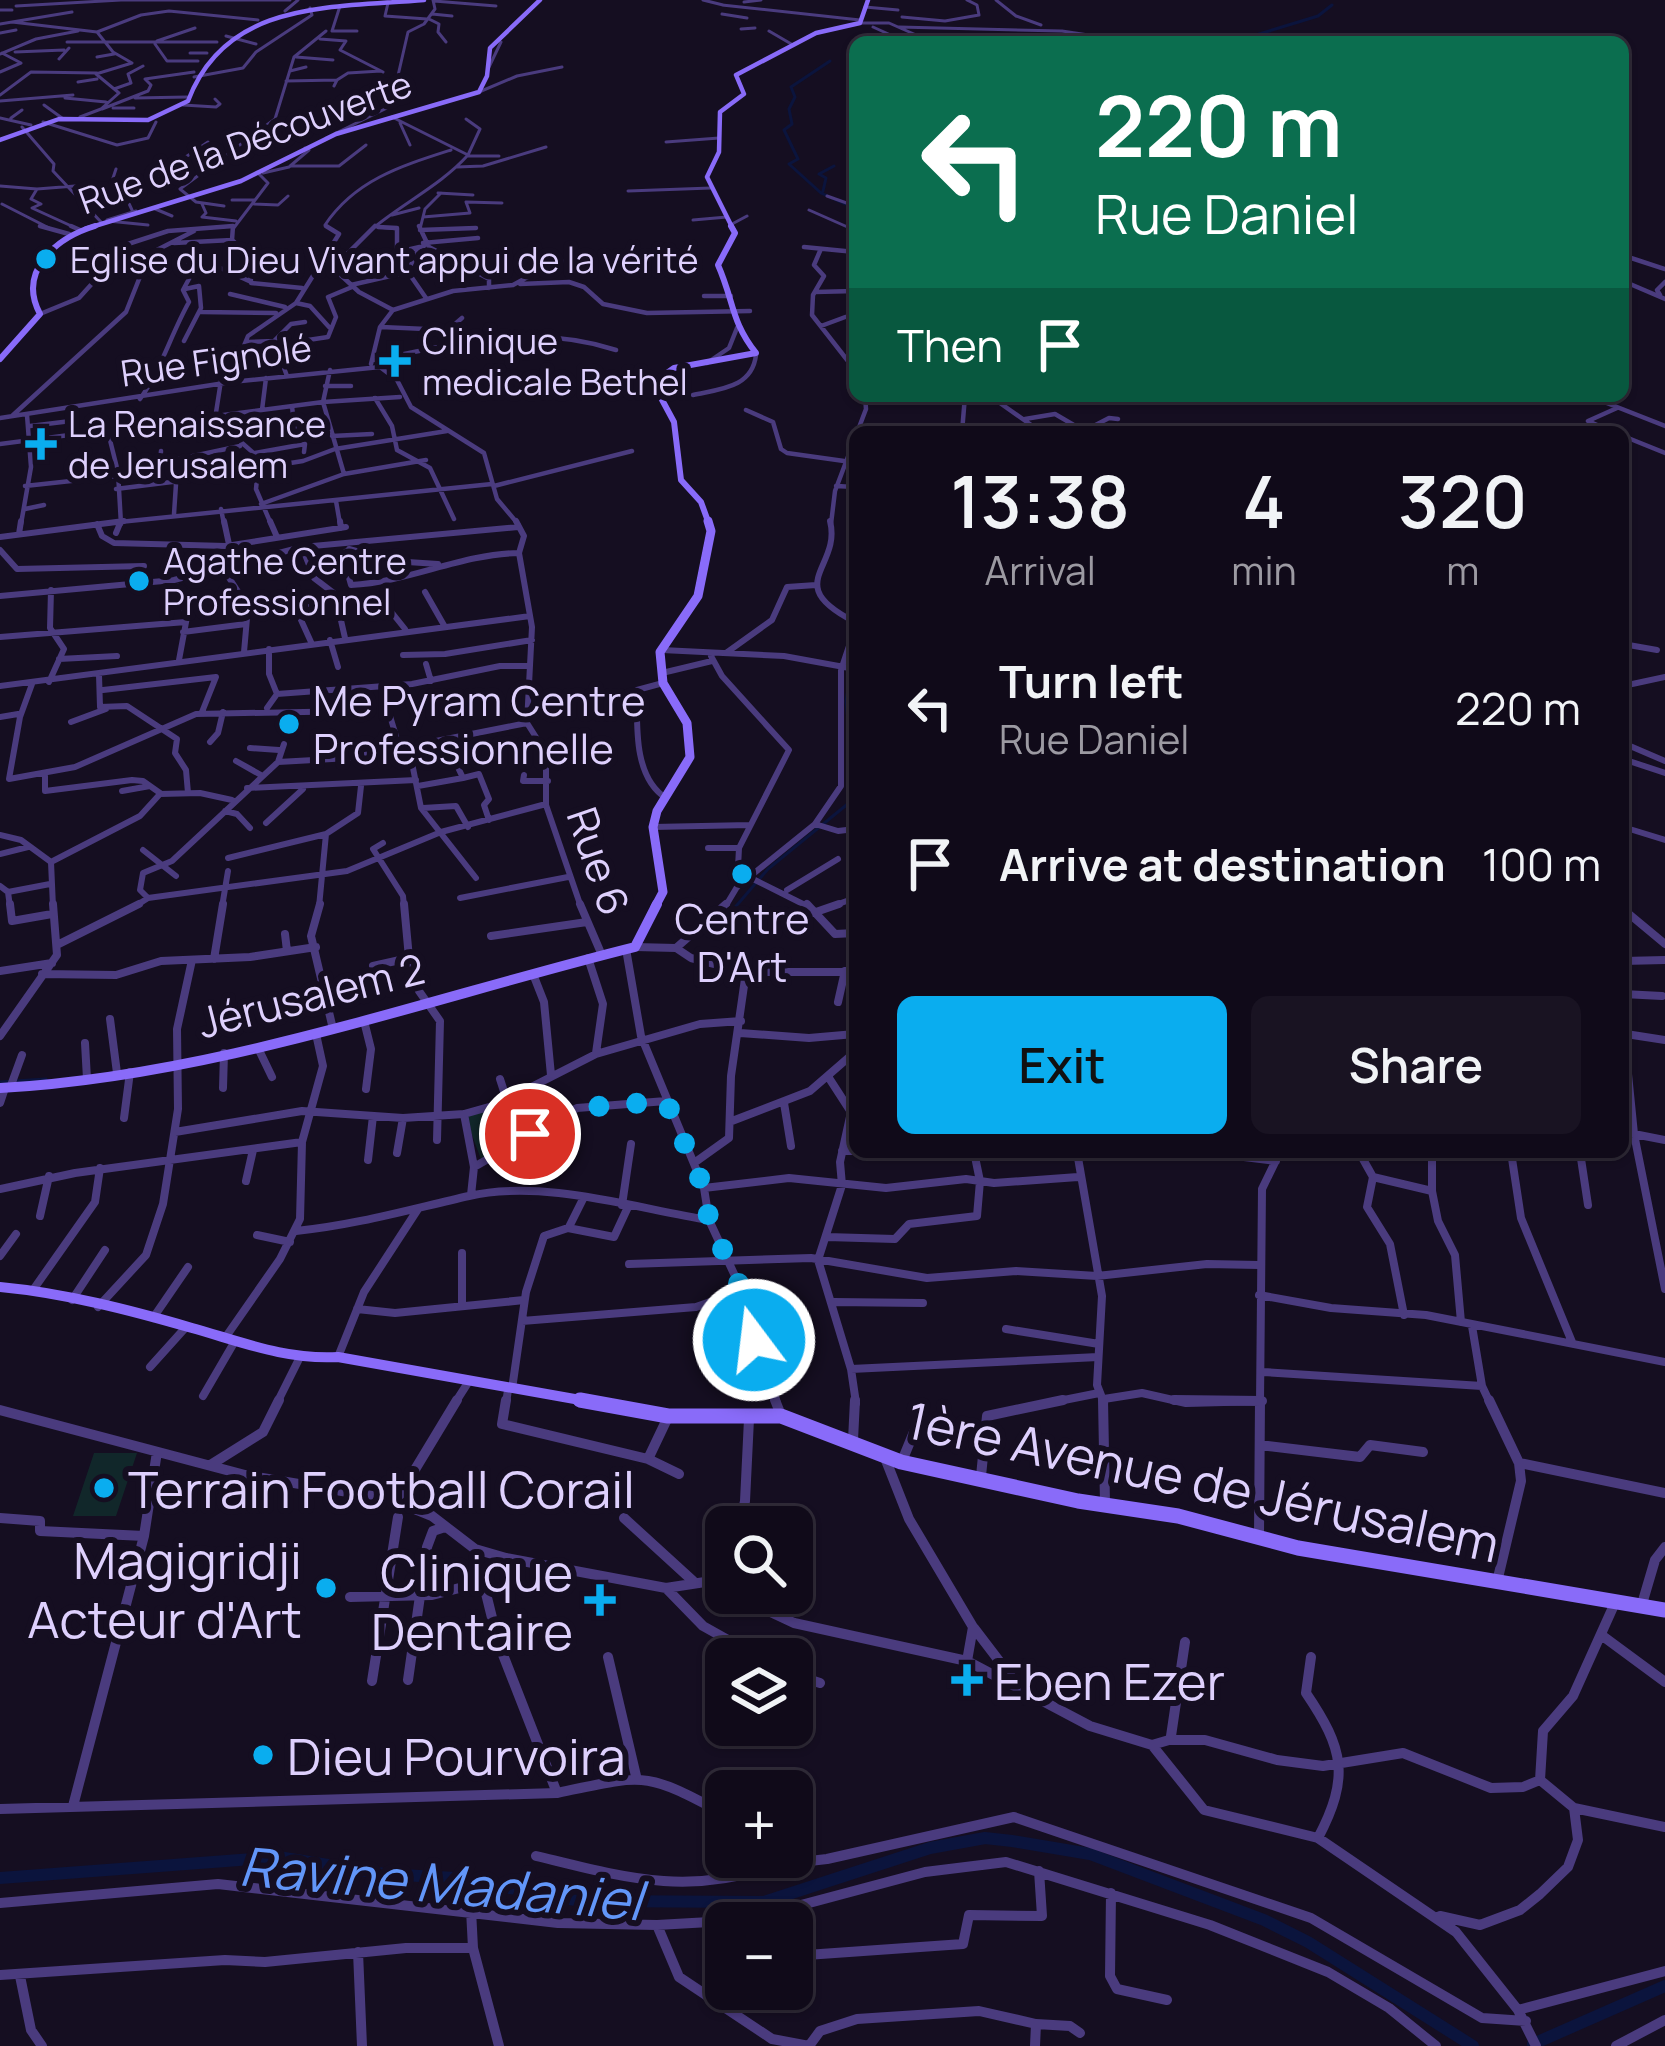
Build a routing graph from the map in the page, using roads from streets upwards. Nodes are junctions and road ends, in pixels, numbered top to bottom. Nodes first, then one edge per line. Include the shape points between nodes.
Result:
1 (182, 0) edge
2 (232, 0) edge
3 (294, 0) edge
4 (424, 0) edge
5 (434, 0) edge
6 (540, 0) edge
7 (703, 0) edge
8 (761, 0) edge
9 (899, 0) edge
10 (967, 0) edge
11 (996, 0) edge
12 (65, 2) edge
13 (370, 2) edge
14 (322, 3) edge
15 (388, 3) junction
16 (866, 3) edge
17 (16, 5) edge
18 (722, 5) junction
19 (340, 6) junction
20 (496, 6) dead end
21 (310, 8) junction
22 (0, 10) edge
23 (898, 10) junction
24 (285, 11) junction
25 (72, 13) dead end
26 (170, 13) junction
27 (56, 14) junction
28 (722, 14) dead end
29 (450, 15) dead end
30 (902, 16) junction
31 (429, 17) junction
32 (747, 18) dead end
33 (258, 20) junction
34 (12, 22) junction
35 (125, 22) junction
36 (862, 22) junction
37 (889, 23) junction
38 (0, 25) edge
39 (899, 27) junction
40 (755, 28) dead end
41 (83, 29) junction
42 (741, 29) dead end
43 (16, 30) dead end
44 (769, 31) dead end
45 (1061, 31) junction
46 (97, 32) junction
47 (326, 32) dead end
48 (0, 33) edge
49 (70, 33) junction
50 (132, 34) dead end
51 (226, 36) junction
52 (893, 36) edge
53 (919, 36) edge
54 (1095, 36) edge
55 (175, 38) dead end
56 (319, 38) junction
57 (118, 40) junction
58 (103, 41) junction
59 (346, 41) junction
60 (217, 42) junction
61 (446, 42) dead end
62 (155, 44) junction
63 (256, 44) dead end
64 (793, 45) junction
65 (67, 46) junction
66 (77, 48) dead end
67 (190, 52) dead end
68 (207, 53) junction
69 (3, 55) edge
70 (117, 55) junction
71 (294, 57) junction
72 (97, 58) dead end
73 (333, 60) dead end
74 (104, 61) dead end
75 (198, 62) junction
76 (143, 66) dead end
77 (306, 67) dead end
78 (562, 67) dead end
79 (64, 70) junction
80 (276, 71) dead end
81 (0, 72) edge
82 (288, 72) junction
83 (383, 72) junction
84 (397, 73) junction
85 (194, 75) junction
86 (98, 76) junction
87 (145, 80) junction
88 (133, 81) junction
89 (286, 81) junction
90 (17, 82) junction
91 (78, 82) dead end
92 (0, 84) edge
93 (115, 89) junction
94 (478, 92) junction
95 (73, 95) dead end
96 (167, 95) dead end
97 (188, 97) junction
98 (0, 98) edge
99 (64, 98) junction
100 (135, 98) junction
101 (154, 99) junction
102 (215, 99) dead end
103 (44, 105) dead end
104 (104, 106) junction
105 (183, 106) junction
106 (391, 106) junction
107 (134, 108) dead end
108 (22, 110) dead end
109 (403, 112) junction
110 (80, 117) junction
111 (0, 118) edge
112 (62, 118) junction
113 (10, 119) junction
114 (466, 119) dead end
115 (396, 120) junction
116 (43, 122) junction
117 (155, 122) junction
118 (31, 124) junction
119 (22, 127) junction
120 (326, 138) junction
121 (719, 139) junction
122 (0, 140) edge
123 (208, 142) dead end
124 (666, 142) dead end
125 (367, 145) dead end
126 (410, 145) dead end
127 (546, 147) dead end
128 (305, 148) junction
129 (451, 151) junction
130 (467, 155) junction
131 (499, 156) dead end
132 (290, 166) junction
133 (455, 167) junction
134 (116, 169) dead end
135 (259, 172) junction
136 (0, 187) edge
137 (76, 187) junction
138 (711, 188) junction
139 (37, 189) junction
140 (425, 191) junction
141 (628, 191) dead end
142 (441, 194) junction
143 (472, 195) dead end
144 (126, 196) junction
145 (287, 196) dead end
146 (827, 196) dead end
147 (186, 199) junction
148 (232, 200) dead end
149 (254, 202) junction
150 (502, 203) dead end
151 (2, 204) edge
152 (202, 204) junction
153 (849, 204) edge
154 (224, 206) dead end
155 (153, 208) junction
156 (334, 208) junction
157 (351, 208) dead end
158 (809, 210) dead end
159 (134, 212) junction
160 (421, 212) junction
161 (391, 214) junction
162 (747, 215) dead end
163 (172, 216) dead end
164 (693, 220) dead end
165 (729, 220) junction
166 (105, 222) junction
167 (235, 224) junction
168 (148, 225) dead end
169 (377, 226) junction
170 (476, 228) dead end
171 (849, 229) edge
172 (80, 230) junction
173 (194, 231) junction
174 (69, 234) junction
175 (478, 238) dead end
176 (232, 240) junction
177 (421, 241) junction
178 (173, 242) junction
179 (195, 245) junction
180 (803, 247) dead end
181 (397, 251) junction
182 (820, 251) junction
183 (849, 252) edge
184 (594, 254) dead end
185 (207, 256) dead end
186 (849, 256) edge
187 (1629, 257) edge
188 (844, 260) dead end
189 (336, 267) junction
190 (314, 268) junction
191 (1665, 269) edge
192 (408, 272) junction
193 (249, 281) junction
194 (1665, 282) edge
195 (1629, 283) edge
196 (513, 285) junction
197 (352, 286) junction
198 (489, 288) junction
199 (185, 289) junction
200 (302, 289) junction
201 (849, 291) edge
202 (814, 292) junction
203 (230, 294) dead end
204 (704, 296) dead end
205 (731, 296) junction
206 (1663, 297) edge
207 (426, 298) junction
208 (296, 303) junction
209 (286, 308) junction
210 (393, 310) junction
211 (750, 311) dead end
212 (201, 312) junction
213 (733, 312) junction
214 (40, 314) junction
215 (278, 314) junction
216 (849, 314) edge
217 (462, 318) dead end
218 (304, 322) dead end
219 (820, 326) junction
220 (329, 327) junction
221 (380, 327) junction
222 (737, 328) junction
223 (184, 341) dead end
224 (248, 343) junction
225 (275, 343) junction
226 (616, 350) dead end
227 (756, 355) junction
228 (849, 355) edge
229 (0, 359) edge
230 (372, 363) junction
231 (707, 364) junction
232 (189, 368) dead end
233 (330, 370) junction
234 (156, 375) junction
235 (287, 376) junction
236 (266, 378) junction
237 (219, 384) junction
238 (325, 386) junction
239 (351, 386) dead end
240 (693, 395) dead end
241 (374, 397) junction
242 (400, 397) junction
243 (140, 399) junction
244 (52, 401) dead end
245 (323, 402) junction
246 (999, 402) edge
247 (1605, 402) edge
248 (292, 406) junction
249 (1618, 407) junction
250 (262, 410) junction
251 (746, 410) dead end
252 (55, 411) junction
253 (214, 415) junction
254 (27, 416) junction
255 (3, 417) edge
256 (1025, 419) junction
257 (1118, 419) dead end
258 (71, 421) dead end
259 (1665, 425) edge
260 (30, 426) junction
261 (1034, 426) edge
262 (1074, 426) edge
263 (1095, 426) edge
264 (1599, 426) edge
265 (448, 430) junction
266 (108, 432) junction
267 (295, 433) dead end
268 (372, 434) dead end
269 (332, 436) junction
270 (1629, 438) edge
271 (31, 440) junction
272 (395, 441) junction
273 (0, 444) edge
274 (242, 446) junction
275 (335, 449) junction
276 (849, 449) edge
277 (161, 451) dead end
278 (632, 451) dead end
279 (304, 452) dead end
280 (255, 453) junction
281 (1665, 453) edge
282 (427, 460) junction
283 (844, 461) junction
284 (160, 465) junction
285 (259, 469) junction
286 (117, 474) junction
287 (344, 474) junction
288 (176, 484) junction
289 (493, 485) junction
290 (25, 486) junction
291 (836, 486) junction
292 (849, 487) edge
293 (442, 488) junction
294 (116, 489) junction
295 (336, 501) junction
296 (44, 505) dead end
297 (260, 505) junction
298 (25, 509) junction
299 (221, 509) junction
300 (174, 514) junction
301 (454, 519) dead end
302 (121, 521) junction
303 (97, 524) junction
304 (518, 527) junction
305 (116, 532) dead end
306 (19, 534) junction
307 (0, 537) edge
308 (277, 538) junction
309 (226, 546) junction
310 (302, 547) junction
311 (346, 547) junction
312 (0, 550) edge
313 (519, 553) junction
314 (233, 562) junction
315 (440, 564) junction
316 (144, 566) dead end
317 (224, 570) junction
318 (175, 580) junction
319 (816, 585) junction
320 (51, 590) junction
321 (425, 592) dead end
322 (377, 594) dead end
323 (0, 596) edge
324 (308, 606) dead end
325 (530, 616) junction
326 (186, 622) junction
327 (246, 624) junction
328 (849, 626) edge
329 (445, 627) junction
330 (406, 630) junction
331 (183, 632) junction
332 (52, 635) junction
333 (0, 637) edge
334 (345, 638) junction
335 (330, 640) junction
336 (532, 640) junction
337 (311, 642) junction
338 (849, 644) edge
339 (1629, 645) edge
340 (269, 649) junction
341 (662, 650) junction
342 (1657, 650) dead end
343 (244, 652) junction
344 (724, 654) junction
345 (403, 655) dead end
346 (117, 656) dead end
347 (711, 658) junction
348 (59, 659) junction
349 (179, 660) junction
350 (426, 664) dead end
351 (842, 664) junction
352 (528, 666) junction
353 (338, 667) dead end
354 (849, 667) edge
355 (99, 675) junction
356 (1665, 677) edge
357 (663, 678) junction
358 (33, 682) junction
359 (49, 682) junction
360 (431, 682) junction
361 (1629, 685) edge
362 (0, 686) edge
363 (132, 686) junction
364 (361, 688) junction
365 (103, 690) junction
366 (277, 694) junction
367 (127, 706) junction
368 (107, 708) junction
369 (266, 710) junction
370 (223, 712) junction
371 (201, 713) junction
372 (19, 714) junction
373 (390, 716) dead end
374 (0, 717) edge
375 (71, 722) dead end
376 (527, 723) junction
377 (164, 728) junction
378 (445, 740) junction
379 (211, 742) dead end
380 (1629, 746) edge
381 (250, 748) dead end
382 (405, 748) junction
383 (236, 761) dead end
384 (1629, 761) edge
385 (1665, 761) edge
386 (278, 762) junction
387 (1665, 773) edge
388 (45, 774) junction
389 (261, 775) junction
390 (524, 775) dead end
391 (463, 778) junction
392 (548, 781) junction
393 (417, 783) junction
394 (151, 786) junction
395 (361, 786) junction
396 (247, 788) junction
397 (304, 788) junction
398 (122, 791) dead end
399 (188, 793) junction
400 (160, 794) junction
401 (666, 798) junction
402 (233, 800) junction
403 (749, 802) dead end
404 (546, 804) junction
405 (761, 805) junction
406 (421, 808) junction
407 (224, 810) junction
408 (489, 820) junction
409 (266, 823) dead end
410 (815, 824) junction
411 (750, 825) junction
412 (467, 827) junction
413 (653, 827) junction
414 (250, 828) dead end
415 (1629, 829) edge
416 (849, 830) edge
417 (441, 832) junction
418 (326, 834) junction
419 (0, 836) edge
420 (1665, 840) edge
421 (383, 842) dead end
422 (29, 847) junction
423 (708, 848) dead end
424 (739, 848) junction
425 (143, 850) dead end
426 (0, 854) edge
427 (228, 858) dead end
428 (838, 859) dead end
429 (382, 860) junction
430 (50, 862) junction
431 (163, 866) junction
432 (228, 871) dead end
433 (320, 875) junction
434 (176, 876) dead end
435 (568, 877) junction
436 (476, 878) dead end
437 (749, 878) junction
438 (50, 884) junction
439 (224, 885) junction
440 (737, 887) junction
441 (4, 889) edge
442 (787, 890) junction
443 (148, 898) junction
444 (460, 898) dead end
445 (849, 900) edge
446 (813, 913) junction
447 (52, 914) junction
448 (1629, 914) dead end
449 (587, 922) junction
450 (849, 933) edge
451 (285, 934) dead end
452 (491, 936) dead end
453 (59, 944) junction
454 (1665, 944) edge
455 (316, 947) junction
456 (631, 947) junction
457 (676, 948) junction
458 (286, 951) junction
459 (594, 954) junction
460 (409, 958) junction
461 (215, 959) junction
462 (192, 960) junction
463 (1665, 960) edge
464 (1629, 961) edge
465 (52, 963) junction
466 (373, 966) dead end
467 (0, 970) edge
468 (849, 971) edge
469 (532, 972) junction
470 (746, 973) junction
471 (42, 974) junction
472 (849, 974) edge
473 (1629, 994) edge
474 (1662, 996) dead end
475 (426, 1000) junction
476 (838, 1002) dead end
477 (110, 1019) dead end
478 (364, 1021) junction
479 (741, 1021) junction
480 (332, 1029) junction
481 (1629, 1030) edge
482 (740, 1033) junction
483 (316, 1034) junction
484 (849, 1035) edge
485 (0, 1036) edge
486 (1665, 1040) edge
487 (85, 1043) dead end
488 (644, 1044) junction
489 (258, 1046) junction
490 (224, 1052) junction
491 (596, 1054) junction
492 (22, 1055) dead end
493 (849, 1061) edge
494 (175, 1063) junction
495 (123, 1072) junction
496 (551, 1076) junction
497 (272, 1077) dead end
498 (829, 1078) junction
499 (87, 1079) junction
500 (500, 1079) dead end
501 (5, 1088) edge
502 (223, 1088) dead end
503 (366, 1089) dead end
504 (508, 1099) junction
505 (666, 1101) junction
506 (0, 1103) edge
507 (784, 1103) junction
508 (849, 1109) edge
509 (313, 1112) junction
510 (464, 1114) junction
511 (374, 1116) junction
512 (436, 1117) junction
513 (124, 1118) dead end
514 (403, 1118) junction
515 (732, 1121) junction
516 (849, 1121) edge
517 (175, 1132) junction
518 (1629, 1134) edge
519 (437, 1140) dead end
520 (1665, 1140) edge
521 (520, 1141) junction
522 (302, 1142) junction
523 (631, 1144) dead end
524 (791, 1146) dead end
525 (253, 1150) junction
526 (842, 1151) junction
527 (849, 1151) edge
528 (397, 1154) dead end
529 (975, 1158) edge
530 (1077, 1158) edge
531 (1277, 1158) edge
532 (1362, 1158) edge
533 (1432, 1158) edge
534 (1512, 1158) edge
535 (1581, 1158) edge
536 (368, 1160) dead end
537 (169, 1162) junction
538 (694, 1163) junction
539 (474, 1167) junction
540 (100, 1168) junction
541 (49, 1176) junction
542 (1078, 1177) junction
543 (1372, 1177) junction
544 (246, 1181) dead end
545 (980, 1181) junction
546 (842, 1185) junction
547 (704, 1188) junction
548 (0, 1189) edge
549 (1432, 1191) junction
550 (471, 1195) junction
551 (584, 1197) junction
552 (1588, 1204) dead end
553 (625, 1206) junction
554 (418, 1209) junction
555 (40, 1216) dead end
556 (709, 1220) junction
557 (568, 1228) junction
558 (296, 1231) junction
559 (16, 1234) dead end
560 (257, 1235) dead end
561 (826, 1237) junction
562 (290, 1242) junction
563 (105, 1250) dead end
564 (462, 1253) dead end
565 (0, 1256) edge
566 (729, 1258) junction
567 (818, 1261) junction
568 (628, 1264) dead end
569 (1259, 1265) junction
570 (188, 1267) dead end
571 (1096, 1276) junction
572 (0, 1287) edge
573 (1665, 1289) edge
574 (33, 1290) junction
575 (742, 1291) junction
576 (1259, 1295) junction
577 (524, 1300) junction
578 (70, 1301) junction
579 (834, 1303) junction
580 (922, 1303) dead end
581 (462, 1305) junction
582 (98, 1308) junction
583 (357, 1310) junction
584 (1405, 1315) junction
585 (152, 1320) junction
586 (522, 1321) junction
587 (1466, 1324) junction
588 (188, 1326) junction
589 (1006, 1329) dead end
590 (230, 1340) junction
591 (1573, 1343) junction
592 (1099, 1344) junction
593 (338, 1357) junction
594 (1098, 1357) junction
595 (299, 1359) junction
596 (1665, 1361) edge
597 (150, 1367) dead end
598 (851, 1369) junction
599 (1263, 1372) junction
600 (469, 1382) junction
601 (1482, 1386) junction
602 (510, 1390) junction
603 (203, 1396) dead end
604 (1101, 1396) junction
605 (1262, 1401) junction
606 (0, 1410) edge
607 (923, 1410) dead end
608 (668, 1416) junction
609 (781, 1416) junction
610 (749, 1419) junction
611 (853, 1440) junction
612 (1260, 1445) junction
613 (157, 1452) junction
614 (1423, 1452) dead end
615 (883, 1454) junction
616 (648, 1460) junction
617 (901, 1462) junction
618 (1519, 1462) junction
619 (211, 1465) junction
620 (679, 1474) dead end
621 (981, 1476) junction
622 (1665, 1493) edge
623 (396, 1501) junction
624 (1105, 1504) junction
625 (745, 1506) edge
626 (398, 1517) dead end
627 (0, 1518) edge
628 (624, 1518) dead end
629 (446, 1526) junction
630 (144, 1536) junction
631 (1259, 1537) junction
632 (1665, 1547) edge
633 (475, 1549) junction
634 (693, 1581) junction
635 (479, 1583) junction
636 (705, 1584) edge
637 (1496, 1585) junction
638 (667, 1588) junction
639 (350, 1597) dead end
640 (421, 1597) junction
641 (387, 1598) junction
642 (1614, 1605) junction
643 (1641, 1606) junction
644 (1665, 1610) edge
645 (775, 1614) edge
646 (973, 1627) junction
647 (1604, 1637) junction
648 (724, 1638) edge
649 (1185, 1642) dead end
650 (608, 1657) dead end
651 (1311, 1657) dead end
652 (967, 1661) junction
653 (372, 1681) dead end
654 (408, 1681) dead end
655 (813, 1682) edge
656 (1665, 1682) edge
657 (820, 1684) dead end
658 (1019, 1687) junction
659 (1172, 1736) junction
660 (1152, 1744) junction
661 (1340, 1765) junction
662 (636, 1776) junction
663 (1540, 1780) junction
664 (557, 1793) junction
665 (705, 1804) edge
666 (73, 1806) junction
667 (1574, 1808) junction
668 (0, 1809) edge
669 (1665, 1827) edge
670 (1318, 1838) junction
671 (536, 1856) dead end
672 (813, 1860) edge
673 (1039, 1871) junction
674 (734, 1878) edge
675 (1112, 1893) junction
676 (0, 1903) edge
677 (472, 1910) junction
678 (1433, 1915) junction
679 (657, 1925) junction
680 (473, 1948) junction
681 (358, 1951) junction
682 (813, 1955) edge
683 (1665, 1971) edge
684 (0, 1976) edge
685 (20, 1976) junction
686 (705, 1995) edge
687 (1168, 2000) dead end
688 (727, 2010) edge
689 (1522, 2016) junction
690 (1665, 2020) edge
691 (1036, 2024) junction
692 (1080, 2033) dead end
693 (42, 2046) edge
694 (362, 2046) edge
695 (499, 2046) edge
696 (1035, 2046) edge
697 (1436, 2046) edge
698 (1536, 2046) edge
699 (1616, 2046) edge

1 - 2 street
1 - 12 street
1 - 26 street
2 - 3 street
3 - 24 street
4 - 15 street
5 - 20 street
5 - 31 street
6 - 94 street, Rue de la Découverte via 490,48
7 - 18 street
8 - 18 street
9 - 23 street
10 - 30 street via 979,15
11 - 45 street
12 - 17 street
12 - 27 street
13 - 15 street
13 - 19 street
14 - 19 street
14 - 21 street
15 - 31 street via 385,16
16 - 23 street
16 - 36 street
17 - 22 street
17 - 34 street
18 - 36 street
19 - 59 street via 332,31 358,30
21 - 24 street
21 - 85 street via 303,27 248,57 244,71
23 - 30 street
24 - 33 street
25 - 27 street
26 - 33 street
26 - 35 street
27 - 34 street
28 - 32 street
29 - 31 street
30 - 37 street
31 - 61 street
31 - 84 street via 408,32
33 - 51 street
34 - 38 street
34 - 41 street
35 - 41 street
35 - 46 street
36 - 37 street
36 - 52 street
36 - 64 street
37 - 39 street
39 - 45 street
39 - 53 street
40 - 42 street
41 - 46 street
41 - 49 street
43 - 48 street
44 - 64 street
45 - 54 street
46 - 58 street
47 - 56 street
49 - 65 street
49 - 69 street
50 - 57 street
51 - 60 street
51 - 63 street
55 - 62 street via 197,28
56 - 59 street
56 - 71 street
57 - 58 street
57 - 62 street
58 - 65 street
58 - 70 street
59 - 83 street via 340,50
60 - 62 street
60 - 68 street
62 - 75 street via 167,61
64 - 121 street via 738,73 744,94 721,109
65 - 66 street
65 - 69 street
65 - 79 street via 59,61
67 - 68 street
68 - 75 street
69 - 81 street via 21,64
70 - 72 street
70 - 74 street
70 - 86 street via 132,63
71 - 73 street
71 - 82 street
75 - 85 street
76 - 88 street via 128,74
77 - 82 street
78 - 94 street
79 - 86 street
79 - 90 street
80 - 82 street
82 - 89 street
83 - 84 street
83 - 89 street via 348,73 335,83
84 - 106 street
85 - 87 street
85 - 97 street
86 - 91 street
86 - 93 street
87 - 88 street
87 - 100 street via 151,88
88 - 93 street
89 - 147 street via 274,119 183,186
90 - 92 street
90 - 98 street
93 - 104 street
94 - 109 street, Rue de la Découverte
95 - 99 street
96 - 101 street
97 - 101 street
97 - 105 street
98 - 99 street
99 - 104 street
100 - 101 street
100 - 104 street
102 - 105 street via 216,107
103 - 112 street
104 - 107 street
104 - 110 street
105 - 117 street
106 - 109 street
106 - 120 street
108 - 113 street
109 - 115 street, Rue de la Découverte
110 - 112 street
110 - 117 street
111 - 113 street
112 - 116 street
113 - 118 street
114 - 130 street via 480,129
115 - 120 street, Rue de la Découverte
115 - 126 street
115 - 129 street
116 - 117 street via 126,146 148,138
116 - 118 street
118 - 119 street
119 - 122 street
119 - 137 street via 52,171
120 - 128 street, Rue de la Découverte
121 - 124 street
121 - 138 street via 706,177
123 - 144 street
125 - 132 street via 339,166
127 - 133 street
128 - 132 street
128 - 135 street, Rue de la Découverte
129 - 130 street
129 - 156 street via 401,163
130 - 131 street
130 - 133 street
132 - 135 street
133 - 140 street
134 - 144 street via 110,187
135 - 147 street, Rue de la Découverte
135 - 149 street via 268,183
136 - 139 street
137 - 139 street
137 - 166 street
138 - 141 street
138 - 165 street
139 - 172 street via 31,199 41,204 32,208
140 - 142 street
140 - 161 street
142 - 143 street
142 - 160 street
144 - 159 street
145 - 149 street via 276,208
146 - 153 street
147 - 152 street
147 - 155 street, Rue de la Découverte
148 - 149 street
149 - 167 street
150 - 160 street via 466,202 470,213
151 - 174 street
152 - 154 street
152 - 167 street via 202,218
155 - 159 street, Rue de la Découverte
155 - 163 street
156 - 157 street
156 - 190 street via 325,225 339,234
158 - 171 street
159 - 166 street, Rue de la Découverte
160 - 161 street
160 - 177 street
161 - 169 street
162 - 165 street
164 - 165 street
165 - 205 street via 735,233 718,265
166 - 168 street
166 - 172 street, Rue de la Découverte
167 - 173 street
167 - 176 street
169 - 181 street via 397,228
169 - 189 street
170 - 177 street via 442,228
172 - 174 street, Rue de la Découverte
173 - 178 street
173 - 214 street via 128,244 80,297
174 - 214 street, Rue de la Découverte via 37,264 32,299
175 - 177 street
176 - 179 street
176 - 193 street via 252,263
177 - 181 street
177 - 192 street
177 - 198 street via 489,279
178 - 179 street
178 - 255 street via 144,261 126,313
179 - 199 street via 182,258 190,277
180 - 182 street
181 - 189 street
182 - 183 street
182 - 202 street via 814,265 824,276
184 - 196 street
185 - 193 street
186 - 188 street
187 - 191 street
189 - 190 street
189 - 197 street
190 - 200 street
192 - 197 street
192 - 207 street
193 - 200 street
194 - 206 street via 1657,290
195 - 206 street
196 - 198 street
196 - 213 street via 569,282 603,304 647,313
197 - 210 street
197 - 220 street via 328,297 336,317
198 - 207 street
199 - 212 street via 201,290
199 - 234 street via 189,302
200 - 208 street
201 - 202 street
202 - 219 street
203 - 209 street
204 - 205 street
205 - 213 street
207 - 210 street
208 - 209 street
208 - 220 street
209 - 215 street
210 - 221 street
211 - 213 street
212 - 215 street
212 - 223 street
213 - 222 street
214 - 229 street
215 - 224 street
216 - 219 street
217 - 221 street via 448,330
218 - 225 street via 291,323
219 - 228 street
220 - 225 street via 321,340
221 - 230 street
222 - 227 street
222 - 231 street via 729,348
224 - 225 street
224 - 237 street
225 - 235 street
226 - 230 street, Rue Fignolé via 573,336 532,335
227 - 231 street
227 - 240 street via 744,382
230 - 233 street, Rue Fignolé
230 - 242 street via 394,375
231 - 341 street via 671,369 653,382 674,422 680,480 711,519 704,581
232 - 234 street
233 - 235 street, Rue Fignolé
233 - 238 street
234 - 243 street
235 - 236 street, Rue Fignolé
236 - 237 street, Rue Fignolé
236 - 250 street
237 - 243 street, Rue Fignolé
237 - 253 street
238 - 239 street
238 - 245 street
241 - 242 street
241 - 245 street
241 - 272 street
242 - 265 street
243 - 252 street, Rue Fignolé
244 - 252 street
245 - 248 street
245 - 269 street
246 - 256 street
247 - 249 street
248 - 250 street
248 - 267 street
249 - 259 street
249 - 264 street via 1588,421
250 - 253 street
251 - 283 street via 774,421 787,453
252 - 254 street, Rue Fignolé
253 - 266 street
253 - 274 street
254 - 255 street, Rue Fignolé
254 - 260 street
256 - 261 street
256 - 262 street via 1055,415
257 - 263 street
258 - 260 street
260 - 271 street
265 - 272 street
265 - 289 street via 479,448 495,472
266 - 271 street
266 - 286 street
268 - 269 street
269 - 275 street
270 - 281 street
271 - 273 street
271 - 290 street
272 - 275 street
272 - 282 street via 398,450
274 - 280 street
274 - 284 street
275 - 285 street
275 - 287 street
276 - 283 street
277 - 284 street
278 - 289 street
279 - 280 street via 305,444
280 - 285 street
282 - 287 street
282 - 293 street
283 - 291 street
284 - 286 street
285 - 288 street
285 - 297 street
286 - 290 street
286 - 294 street
287 - 297 street
288 - 294 street
288 - 300 street
289 - 293 street
289 - 304 street
290 - 298 street
291 - 292 street
291 - 319 street
293 - 295 street
293 - 301 street
294 - 302 street
295 - 297 street
295 - 308 street via 344,528
296 - 298 street
297 - 299 street
297 - 308 street
298 - 306 street
299 - 300 street
299 - 309 street
300 - 302 street
302 - 303 street
302 - 305 street
303 - 306 street
303 - 309 street via 114,543
304 - 311 street
304 - 313 street via 525,539
306 - 307 street
308 - 309 street
309 - 314 street
310 - 311 street
310 - 314 street
310 - 334 street via 314,578 335,590
311 - 315 street
311 - 315 street via 350,585 417,578
312 - 316 street via 17,569
313 - 315 street
313 - 325 street
314 - 317 street
317 - 318 street
317 - 327 street via 247,602
318 - 320 street
318 - 326 street
319 - 328 street
319 - 344 street via 788,587 772,620
320 - 323 street
320 - 332 street
321 - 329 street
322 - 330 street
324 - 337 street via 301,620
325 - 329 street
325 - 336 street
326 - 331 street
326 - 332 street
327 - 331 street
327 - 343 street
329 - 330 street
330 - 334 street
331 - 349 street
332 - 333 street
332 - 348 street via 64,649
334 - 335 street
335 - 337 street
335 - 353 street
336 - 345 street
336 - 352 street
337 - 340 street
338 - 351 street
339 - 342 street
340 - 343 street
340 - 366 street
341 - 347 street
341 - 357 street
343 - 349 street
344 - 347 street
344 - 351 street
346 - 348 street
347 - 357 street
347 - 405 street via 789,750
348 - 359 street
349 - 355 street
350 - 360 street
351 - 354 street
351 - 410 street via 841,786
352 - 360 street
352 - 376 street
355 - 359 street
355 - 365 street
356 - 361 street
357 - 401 street via 691,736 690,757
357 - 401 street via 637,690 638,744 655,791
358 - 359 street
358 - 362 street
358 - 372 street
360 - 364 street
363 - 365 street
363 - 367 street
363 - 371 street via 216,677
364 - 366 street
364 - 369 street via 353,711
365 - 368 street via 100,707
366 - 369 street
367 - 368 street
367 - 377 street
368 - 375 street
369 - 370 street
370 - 371 street
370 - 379 street
371 - 377 street
372 - 374 street
372 - 388 street via 9,779
373 - 382 street
376 - 378 street
376 - 392 street, Rue 6 via 546,753
377 - 388 street
377 - 399 street via 177,739
378 - 382 street
378 - 391 street
380 - 385 street
381 - 386 street via 281,747
382 - 386 street
382 - 393 street
383 - 389 street
384 - 387 street
386 - 389 street
388 - 394 street via 46,790 132,780
389 - 396 street
390 - 392 street via 523,782
391 - 393 street
391 - 408 street via 478,774
392 - 404 street, Rue 6
393 - 395 street
393 - 406 street
394 - 398 street
394 - 400 street
395 - 397 street
395 - 418 street via 358,812
396 - 397 street
396 - 402 street
397 - 409 street
399 - 400 street
399 - 402 street
400 - 430 street via 140,816
401 - 413 street
402 - 407 street
403 - 405 street
404 - 408 street
404 - 435 street, Rue 6
405 - 411 street
406 - 412 street via 456,806
406 - 417 street
407 - 414 street
407 - 431 street
408 - 412 street
410 - 416 street
410 - 437 street
411 - 413 street
411 - 424 street
412 - 417 street
413 - 456 street via 663,892
415 - 420 street
417 - 429 street
417 - 436 street
418 - 427 street
418 - 433 street
419 - 422 street
421 - 429 street via 373,849
422 - 426 street
422 - 430 street
423 - 424 street
424 - 440 street
425 - 431 street
428 - 442 street
429 - 433 street
429 - 460 street via 404,896
430 - 438 street
431 - 434 street
431 - 443 street via 138,881
432 - 439 street
433 - 439 street
433 - 455 street
435 - 444 street
435 - 449 street, Rue 6
437 - 440 street
437 - 442 street
438 - 441 street
438 - 447 street
439 - 443 street
439 - 461 street
440 - 457 street via 720,914
441 - 447 street via 12,921
442 - 446 street
443 - 453 street
445 - 446 street
446 - 450 street via 835,934
447 - 453 street
448 - 454 street
449 - 452 street
449 - 459 street, Rue 6
451 - 458 street
453 - 465 street
455 - 458 street
455 - 480 street
456 - 457 street
456 - 459 street, Jérusalem 2
456 - 488 street
457 - 470 street
458 - 461 street
459 - 469 street, Jérusalem 2
459 - 491 street, Rue 6 via 603,1004
460 - 466 street
460 - 475 street
461 - 462 street
462 - 471 street via 116,975
462 - 494 street
463 - 464 street
465 - 467 street
465 - 471 street
468 - 470 street
469 - 475 street, Jérusalem 2
469 - 496 street via 544,1002
470 - 479 street
471 - 485 street
472 - 476 street
473 - 474 street
475 - 478 street, Jérusalem 2
475 - 512 street via 440,1021
477 - 495 street
478 - 480 street, Jérusalem 2
478 - 503 street via 371,1049
479 - 482 street
479 - 488 street via 700,1024
480 - 483 street, Jérusalem 2
481 - 486 street
482 - 484 street
482 - 515 street
483 - 489 street, Jérusalem 2
483 - 509 street via 323,1066
487 - 499 street
488 - 491 street
488 - 505 street
489 - 490 street, Jérusalem 2
489 - 497 street
490 - 494 street, Jérusalem 2
490 - 502 street
491 - 496 street
492 - 501 street
493 - 498 street
494 - 495 street, Jérusalem 2
494 - 517 street
495 - 499 street, Jérusalem 2
495 - 513 street
496 - 504 street
498 - 507 street
498 - 508 street
499 - 501 street, Jérusalem 2
500 - 504 street
501 - 506 street
504 - 510 street
504 - 521 street
505 - 521 street via 578,1108
505 - 538 street
507 - 515 street
507 - 524 street
509 - 511 street
509 - 517 street
509 - 522 street
510 - 512 street
510 - 539 street
511 - 514 street
511 - 536 street
512 - 514 street
512 - 519 street
514 - 528 street
515 - 538 street via 729,1138
516 - 526 street
517 - 537 street
518 - 520 street
518 - 573 street
521 - 539 street
522 - 525 street
522 - 558 street
523 - 553 street
525 - 537 street
525 - 544 street
526 - 527 street
526 - 546 street
529 - 545 street
530 - 542 street
531 - 569 street via 1262,1189
532 - 543 street
533 - 549 street
534 - 591 street via 1520,1219
535 - 552 street
537 - 540 street
537 - 582 street via 146,1255
538 - 547 street
539 - 550 street
540 - 541 street
540 - 574 street via 95,1202
541 - 548 street
541 - 555 street
542 - 545 street
542 - 571 street
543 - 549 street
543 - 584 street via 1367,1208 1394,1250
545 - 546 street
545 - 561 street via 976,1216 909,1224 895,1239
546 - 547 street via 789,1178
546 - 561 street
547 - 556 street
549 - 587 street via 1455,1255
550 - 551 street
550 - 554 street
551 - 553 street
551 - 557 street
553 - 556 street
553 - 557 street via 614,1237
554 - 558 street
554 - 583 street
556 - 566 street
557 - 577 street via 544,1236
558 - 562 street
559 - 565 street
560 - 562 street
561 - 567 street
562 - 590 street
563 - 578 street
564 - 581 street
566 - 567 street
566 - 568 street
566 - 575 street
567 - 571 street via 927,1278
567 - 579 street
569 - 571 street
569 - 576 street
570 - 585 street
571 - 592 street
572 - 574 street
574 - 578 street
575 - 586 street via 696,1307
575 - 609 street
576 - 584 street
576 - 599 street
577 - 581 street
577 - 586 street
578 - 582 street
579 - 580 street
579 - 598 street
581 - 583 street
582 - 585 street
583 - 593 street
584 - 587 street
585 - 588 street
586 - 602 street
587 - 591 street
587 - 601 street
588 - 590 street
588 - 597 street
589 - 592 street
590 - 595 street
590 - 603 street
591 - 596 street
592 - 594 street
593 - 595 street
593 - 600 street
594 - 598 street
594 - 604 street
595 - 619 street via 262,1432
598 - 611 street
599 - 601 street
599 - 605 street
600 - 602 street
600 - 623 street
601 - 618 street
602 - 608 street
602 - 616 street via 502,1424
604 - 605 street
604 - 621 street via 987,1416
604 - 624 street
605 - 612 street
606 - 613 street
607 - 617 street
608 - 610 street
608 - 616 street
609 - 610 street
609 - 611 street, 1ère Avenue de Jérusalem
610 - 625 street
611 - 615 street, 1ère Avenue de Jérusalem
612 - 614 street via 1360,1457 1370,1445
612 - 631 street
613 - 619 street
613 - 630 street
615 - 617 street, 1ère Avenue de Jérusalem
615 - 646 street via 909,1519
616 - 620 street
617 - 621 street, 1ère Avenue de Jérusalem
618 - 622 street
618 - 637 street
619 - 623 street
621 - 624 street, 1ère Avenue de Jérusalem
623 - 629 street
624 - 631 street, 1ère Avenue de Jérusalem
626 - 641 street
627 - 630 street via 40,1521 40,1532 55,1535
628 - 634 street
629 - 633 street
629 - 640 street via 433,1531 427,1547
630 - 666 street
631 - 637 street, 1ère Avenue de Jérusalem
632 - 643 street
633 - 635 street
633 - 638 street
634 - 636 street
634 - 638 street
635 - 640 street
635 - 664 street
637 - 642 street, 1ère Avenue de Jérusalem
638 - 648 street
639 - 641 street
640 - 641 street
640 - 654 street
641 - 653 street
642 - 643 street, 1ère Avenue de Jérusalem
642 - 647 street
643 - 644 street, 1ère Avenue de Jérusalem
645 - 652 street
646 - 652 street
646 - 658 street
647 - 656 street
647 - 663 street via 1574,1696 1543,1731
649 - 659 street
650 - 662 street
651 - 661 street via 1306,1693 1337,1737
652 - 658 street
655 - 657 street
658 - 660 street via 1090,1726
659 - 660 street
659 - 661 street
660 - 670 street via 1204,1810
661 - 663 street via 1409,1754 1494,1790 1520,1791
661 - 670 street via 1338,1803
662 - 664 street
662 - 665 street
663 - 667 street
664 - 666 street
666 - 668 street
667 - 669 street
667 - 678 street via 1578,1840 1568,1867 1520,1910 1480,1925
670 - 678 street
671 - 674 street via 664,1886
672 - 689 street via 1014,1817 1311,1918 1482,2018
673 - 675 street
673 - 679 street via 1006,1862 964,1865 764,1916
673 - 682 street via 1042,1916 969,1915 963,1944
675 - 687 street via 1110,1976 1117,1989
675 - 697 street via 1328,1972
676 - 677 street via 218,1884
677 - 679 street via 558,1923
677 - 680 street
678 - 689 street via 1468,1943
679 - 686 street via 679,1977
680 - 681 street
680 - 695 street
681 - 685 street
681 - 694 street
683 - 689 street
684 - 685 street
685 - 693 street
688 - 691 street via 772,2039 809,2046 820,2031 857,2019 979,2011
689 - 698 street
690 - 699 street
691 - 692 street
691 - 696 street

